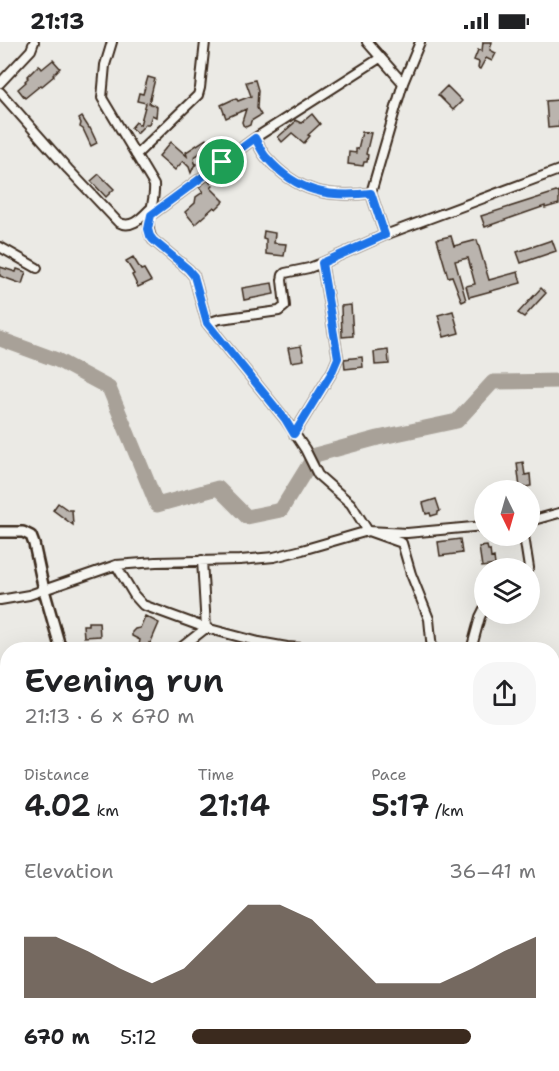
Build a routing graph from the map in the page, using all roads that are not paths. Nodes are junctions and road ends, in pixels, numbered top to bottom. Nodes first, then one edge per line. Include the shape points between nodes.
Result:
1 (34, 42) edge
2 (112, 42) edge
3 (205, 42) edge
4 (367, 42) edge
5 (420, 42) edge
6 (380, 58) junction
7 (0, 83) edge
8 (403, 83) junction
9 (0, 92) edge
10 (255, 138) junction
11 (136, 155) junction
12 (559, 170) edge
13 (371, 193) junction
14 (152, 211) junction
15 (385, 235) junction
16 (0, 247) edge
17 (322, 263) junction
18 (38, 268) dead end
19 (207, 323) junction
20 (294, 434) junction
21 (559, 513) edge
22 (540, 518) edge
23 (474, 527) edge
24 (368, 531) junction
25 (0, 532) edge
26 (202, 560) junction
27 (116, 565) junction
28 (44, 590) junction
29 (0, 600) edge
30 (478, 624) edge
31 (206, 628) junction
32 (60, 642) edge
33 (188, 642) edge
34 (259, 642) edge
35 (431, 642) edge
36 (473, 642) edge

1 - 7 street
2 - 11 street via 102,98
3 - 11 street via 198,95
4 - 6 street
5 - 8 street
6 - 8 street
6 - 10 street
8 - 13 street
9 - 14 street via 117,222 131,224
10 - 13 street via 266,158 301,186 336,195
10 - 14 street
11 - 14 street via 154,185
12 - 15 street
13 - 15 street
14 - 19 street via 150,236 194,276
15 - 17 street
16 - 18 street
17 - 19 street via 283,275 285,306 279,311
17 - 20 street via 338,358
19 - 20 street
20 - 24 street via 318,475 351,504
21 - 22 street
23 - 24 street via 407,533
24 - 26 street via 274,557
24 - 35 street via 402,543 429,619
25 - 28 street via 23,532 31,537
26 - 27 street
26 - 31 street
27 - 28 street
27 - 31 street via 143,605
28 - 29 street
28 - 32 street
30 - 36 street
31 - 33 street
31 - 34 street

